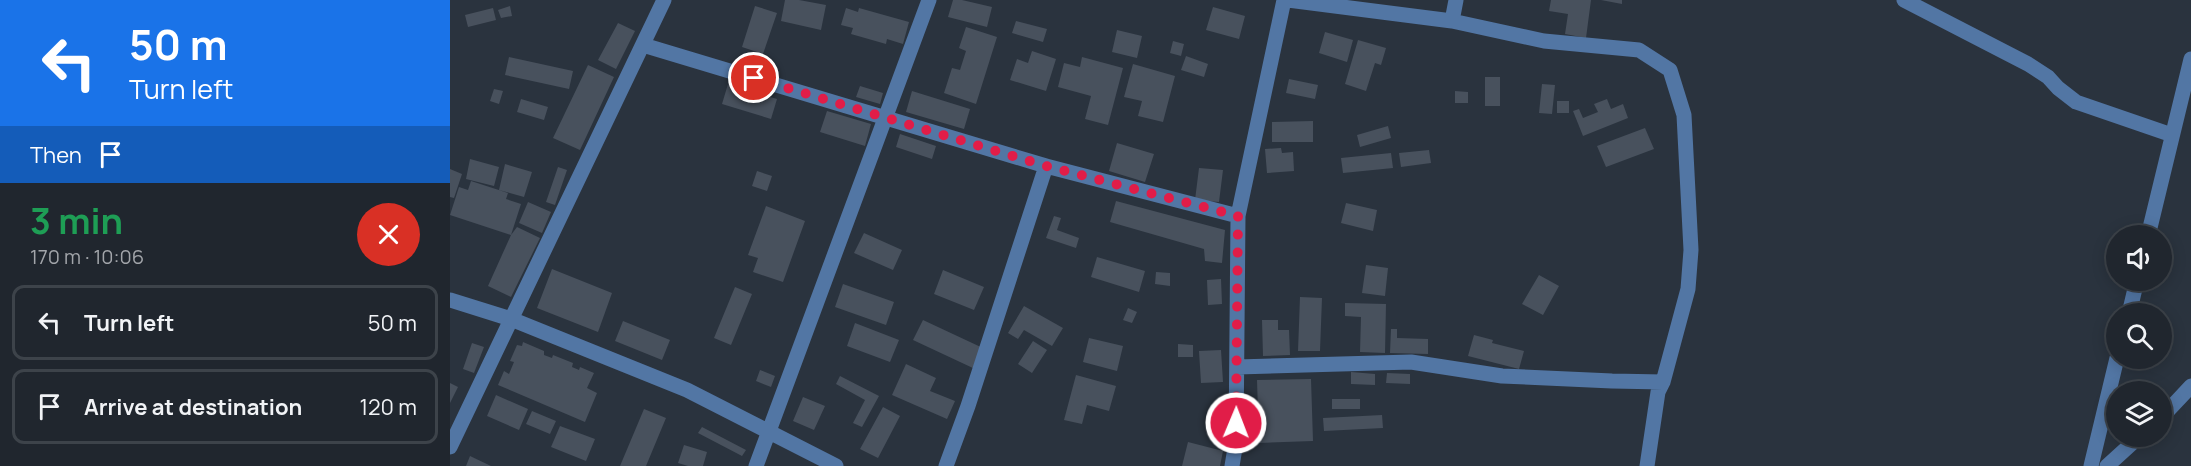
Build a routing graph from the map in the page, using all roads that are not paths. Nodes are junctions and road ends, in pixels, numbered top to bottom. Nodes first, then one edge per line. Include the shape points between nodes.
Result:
1 (664, 0) edge
2 (929, 0) edge
3 (1286, 0) edge
4 (1456, 0) edge
5 (1904, 0) edge
6 (1452, 21) junction
7 (643, 45) junction
8 (2191, 59) edge
9 (887, 117) junction
10 (2172, 135) junction
11 (1046, 166) junction
12 (1238, 216) junction
13 (2151, 225) edge
14 (450, 300) edge
15 (511, 319) junction
16 (1237, 367) junction
17 (2114, 369) edge
18 (1663, 382) junction
19 (2191, 386) edge
20 (2172, 406) edge
21 (769, 433) junction
22 (450, 447) edge
23 (2128, 447) edge
24 (756, 466) edge
25 (836, 466) edge
26 (946, 466) edge
27 (1232, 466) edge
28 (1647, 466) edge
29 (2091, 466) edge
30 (2107, 466) edge

1 - 7 street
2 - 9 street
3 - 6 street
3 - 12 street
4 - 6 street
5 - 10 street via 2028,64 2076,102
6 - 18 street via 1544,41 1639,50 1670,70 1684,115 1691,250 1688,289
7 - 9 street
7 - 15 street
8 - 10 street
9 - 11 street
9 - 21 street
10 - 13 street
11 - 12 street
11 - 26 street
12 - 16 street
14 - 15 street
15 - 21 street via 687,390
15 - 22 street
16 - 18 street via 1412,362 1502,376
16 - 27 street
17 - 29 street
18 - 28 street via 1658,392
19 - 20 street
21 - 24 street
21 - 25 street
23 - 30 street

